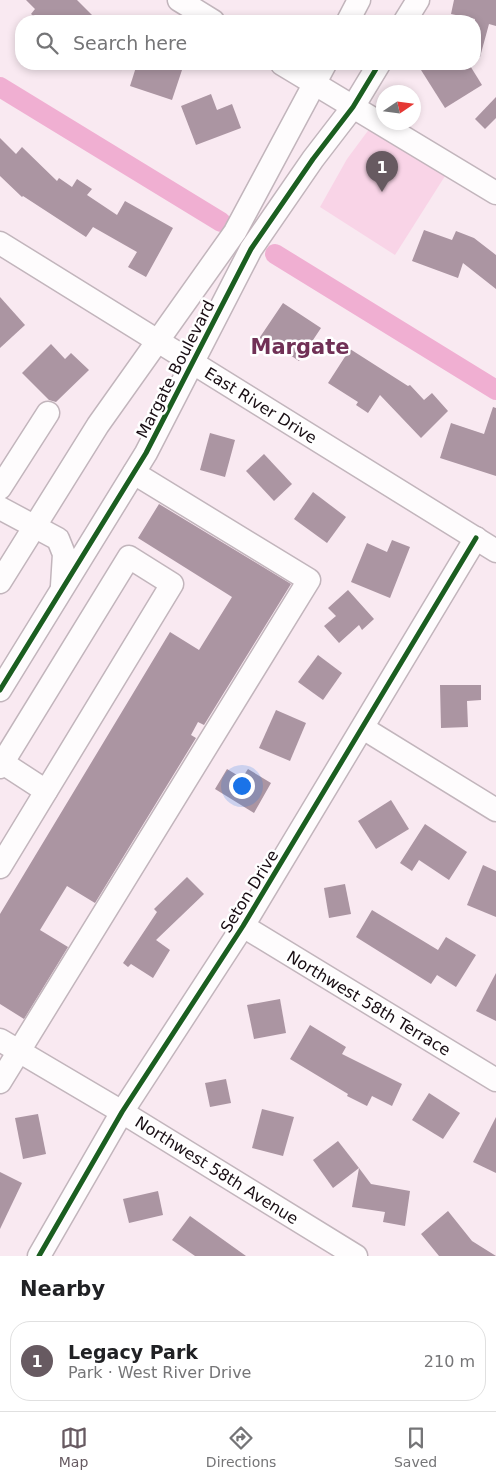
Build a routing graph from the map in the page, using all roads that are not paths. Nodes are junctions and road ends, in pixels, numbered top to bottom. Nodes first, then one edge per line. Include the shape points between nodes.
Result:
1 (179, 0) edge
2 (359, 0) edge
3 (418, 0) edge
4 (204, 15) edge
5 (351, 15) edge
6 (409, 15) edge
7 (292, 70) edge
8 (322, 70) edge
9 (375, 70) edge
10 (315, 84) junction
11 (352, 107) junction
12 (496, 193) edge
13 (0, 243) edge
14 (158, 341) junction
15 (192, 363) junction
16 (48, 413) dead end
17 (134, 473) junction
18 (0, 488) edge
19 (0, 508) edge
20 (34, 526) junction
21 (476, 538) junction
22 (496, 551) edge
23 (0, 582) edge
24 (62, 590) junction
25 (0, 690) edge
26 (363, 728) junction
27 (1, 764) edge
28 (46, 792) junction
29 (496, 810) edge
30 (0, 867) edge
31 (243, 926) junction
32 (0, 1040) edge
33 (20, 1052) junction
34 (496, 1080) edge
35 (0, 1082) edge
36 (122, 1112) junction
37 (39, 1256) edge
38 (356, 1256) edge

1 - 4 street
2 - 5 street
3 - 6 street
7 - 10 street
8 - 10 street, Margate Boulevard
9 - 11 street, Margate Boulevard
10 - 11 street
10 - 14 street, Margate Boulevard via 234,232
11 - 12 street
11 - 15 street, Margate Boulevard via 251,249
13 - 14 street, East River Drive
14 - 15 street, East River Drive
14 - 20 street, Margate Boulevard via 98,425
15 - 17 street, Margate Boulevard
15 - 21 street, East River Drive
16 - 18 street
17 - 24 street, Margate Boulevard
17 - 33 street via 309,580
19 - 20 street
20 - 23 street, Margate Boulevard
20 - 24 street via 58,540 62,547 65,563
21 - 22 street, East River Drive
21 - 26 street, Seton Drive
24 - 25 street, Margate Boulevard
26 - 29 street
26 - 31 street, Seton Drive
27 - 28 street
27 - 28 street via 129,557 172,584
28 - 30 street
31 - 34 street, Northwest 58th Terrace
31 - 36 street, Seton Drive
32 - 33 street, Northwest 58th Avenue
33 - 35 street
33 - 36 street, Northwest 58th Avenue
36 - 37 street, Seton Drive
36 - 38 street, Northwest 58th Avenue

